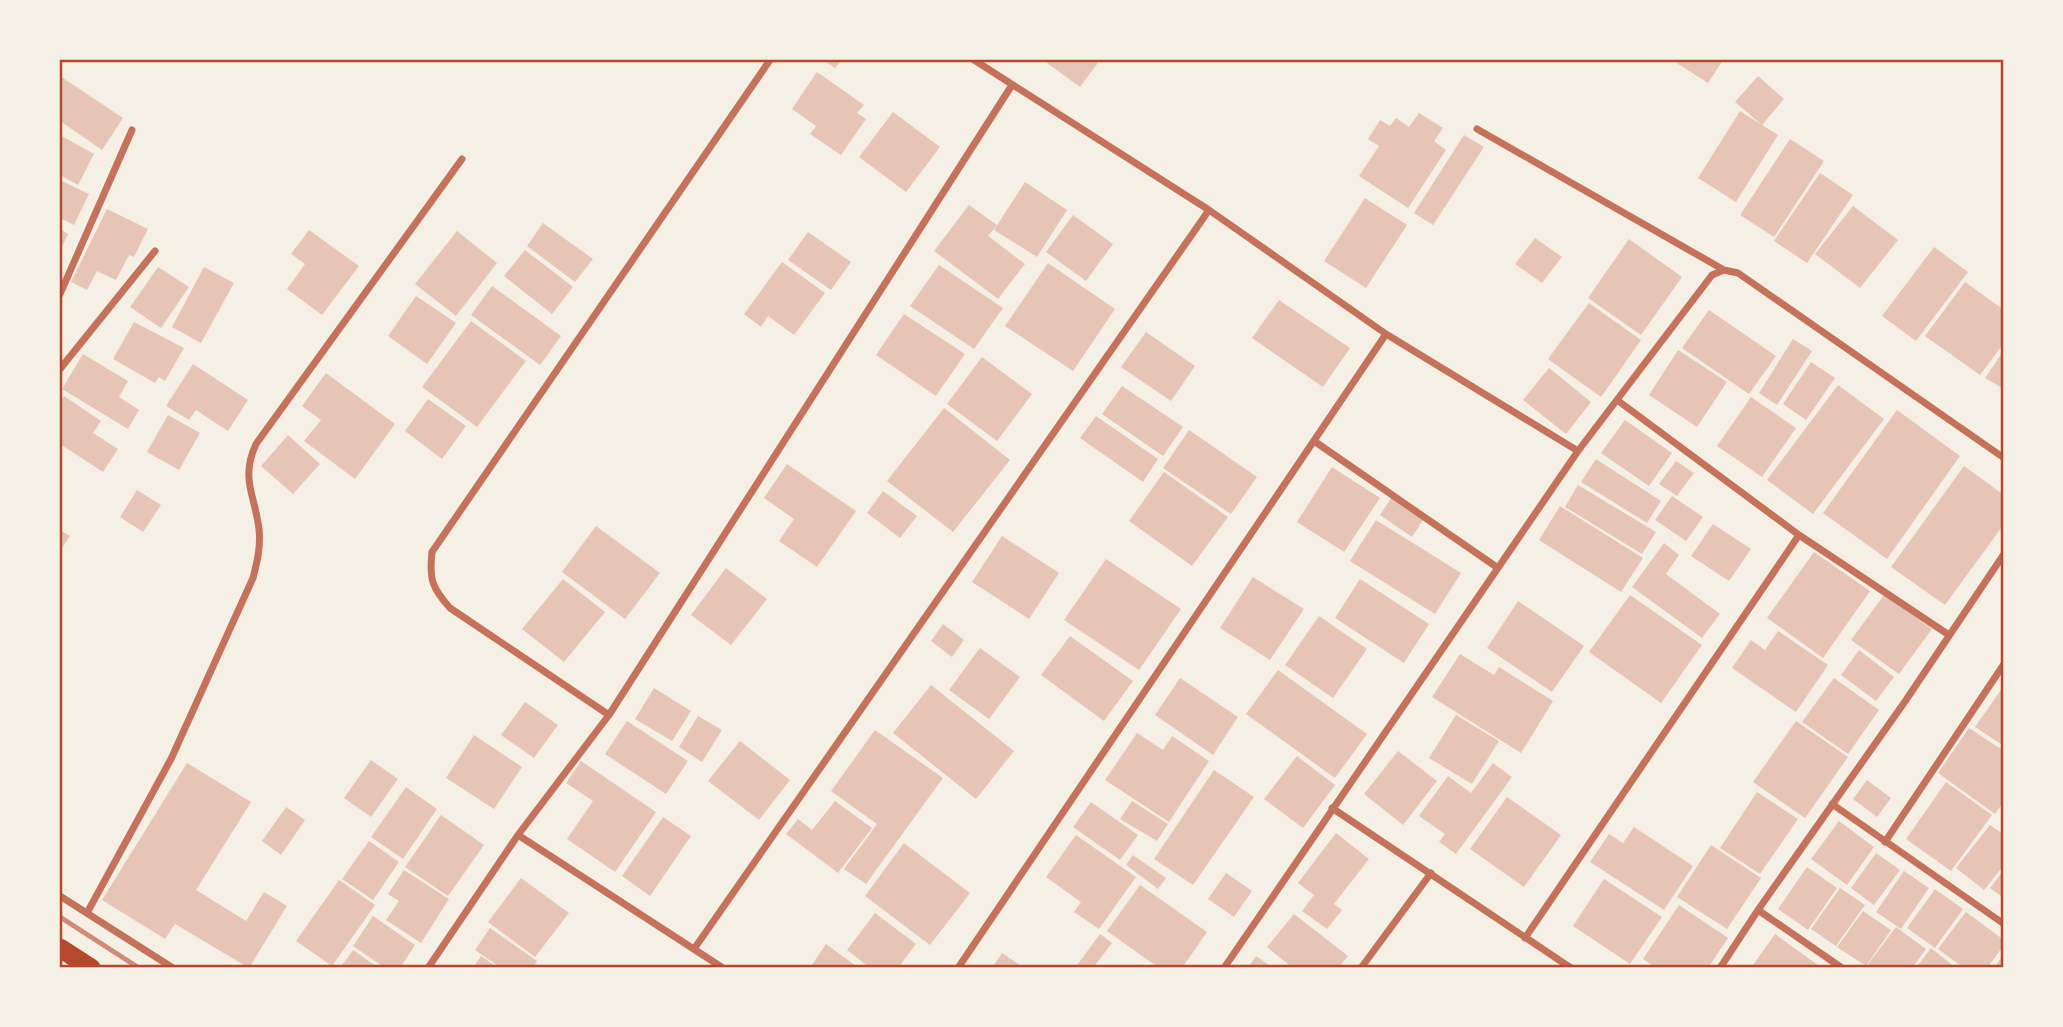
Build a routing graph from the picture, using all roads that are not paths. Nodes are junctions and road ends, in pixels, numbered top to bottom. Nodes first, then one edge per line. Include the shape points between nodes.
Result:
1 (770, 60) edge
2 (974, 60) edge
3 (1012, 85) junction
4 (1477, 129) dead end
5 (132, 130) dead end
6 (462, 159) dead end
7 (1209, 210) junction
8 (155, 251) dead end
9 (1724, 270) junction
10 (60, 294) edge
11 (1386, 334) junction
12 (60, 369) edge
13 (1617, 400) junction
14 (1314, 441) junction
15 (1578, 451) junction
16 (2004, 458) edge
17 (1799, 535) junction
18 (2004, 554) edge
19 (1498, 568) junction
20 (1949, 635) junction
21 (2004, 664) edge
22 (609, 715) junction
23 (1832, 804) junction
24 (1332, 808) junction
25 (517, 835) junction
26 (1885, 842) junction
27 (1431, 873) junction
28 (60, 896) edge
29 (1758, 910) junction
30 (87, 913) junction
31 (2004, 924) edge
32 (1525, 937) junction
33 (60, 948) edge
34 (694, 949) junction
35 (90, 968) edge
36 (173, 968) edge
37 (428, 968) edge
38 (723, 968) edge
39 (958, 968) edge
40 (1224, 968) edge
41 (1361, 968) edge
42 (1571, 968) edge
43 (1720, 968) edge
44 (1842, 968) edge

1 - 22 street via 432,552 429,575 450,608
2 - 3 street
3 - 7 street
3 - 22 street
4 - 9 street
5 - 10 street
6 - 30 street via 256,444 247,474 259,530 260,552 253,578 171,759
7 - 11 street
7 - 34 street
8 - 12 street
9 - 13 street via 1712,275
9 - 16 street via 1738,274
11 - 14 street
11 - 15 street
13 - 15 street
13 - 17 street
14 - 19 street
14 - 39 street
15 - 19 street
17 - 20 street
17 - 32 street
18 - 20 street
19 - 24 street
20 - 23 street
21 - 26 street
22 - 25 street
23 - 26 street
23 - 29 street
24 - 27 street
24 - 40 street
25 - 34 street
25 - 37 street
26 - 31 street
27 - 32 street
27 - 41 street
28 - 30 street
29 - 43 street
29 - 44 street
30 - 36 street
32 - 42 street
33 - 35 highway
34 - 38 street

